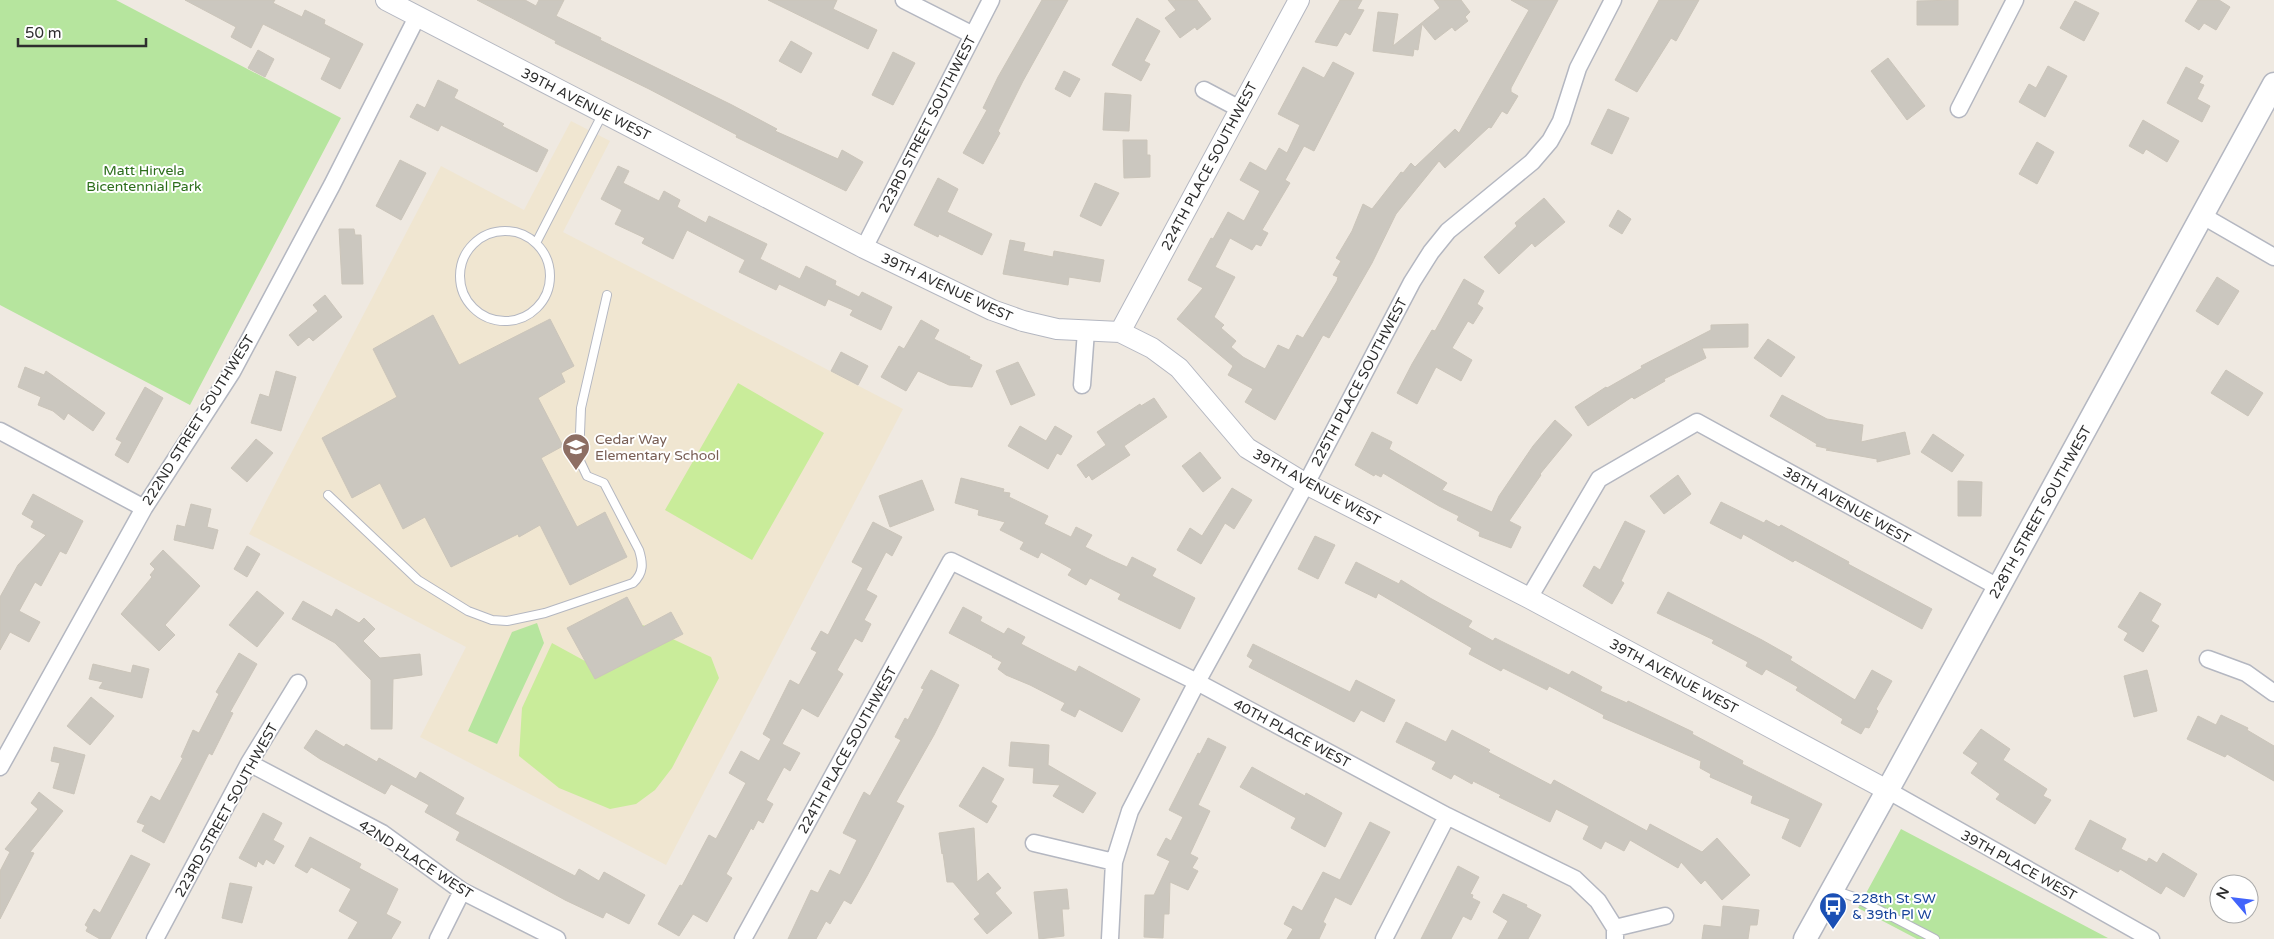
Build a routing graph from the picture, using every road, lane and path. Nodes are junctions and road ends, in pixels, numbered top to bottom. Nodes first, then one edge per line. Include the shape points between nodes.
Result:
1 (386, 0) edge
2 (904, 0) edge
3 (991, 0) edge
4 (1299, 0) edge
5 (1613, 0) edge
6 (2015, 0) edge
7 (417, 17) junction
8 (973, 35) junction
9 (2274, 84) edge
10 (1204, 90) dead end
11 (1240, 109) junction
12 (1959, 109) dead end
13 (603, 113) junction
14 (2202, 216) junction
15 (536, 243) junction
16 (864, 248) junction
17 (2274, 257) edge
18 (607, 295) dead end
19 (1086, 330) junction
20 (1120, 332) junction
21 (1082, 385) dead end
22 (0, 431) edge
23 (1306, 484) junction
24 (328, 495) dead end
25 (144, 508) junction
26 (951, 561) joint
27 (1998, 587) junction
28 (1529, 598) junction
29 (2208, 659) dead end
30 (1197, 682) junction
31 (298, 683) dead end
32 (2274, 693) edge
33 (249, 763) junction
34 (0, 767) edge
35 (1886, 790) junction
36 (1447, 816) junction
37 (1034, 843) dead end
38 (1114, 862) junction
39 (1832, 890) junction
40 (462, 891) junction
41 (1665, 916) dead end
42 (1615, 933) edge
43 (155, 939) edge
44 (438, 939) edge
45 (556, 939) edge
46 (744, 939) edge
47 (1110, 939) edge
48 (1384, 939) edge
49 (1805, 939) edge
50 (1935, 939) edge
51 (2151, 939) edge

1 - 7 street, 39TH AVENUE WEST
2 - 8 street
3 - 8 street, 223RD STREET SOUTHWEST
4 - 11 street, 224TH PLACE SOUTHWEST
5 - 23 street, 225TH PLACE SOUTHWEST via 1578,68 1561,121 1550,141 1532,162 1448,232 1430,252
6 - 12 street
7 - 13 street, 39TH AVENUE WEST
7 - 25 street, 222ND STREET SOUTHWEST via 232,372
8 - 16 street, 223RD STREET SOUTHWEST
9 - 14 main road, 228TH STREET SOUTHWEST
10 - 11 street
11 - 20 street, 224TH PLACE SOUTHWEST
13 - 15 lane
13 - 16 street, 39TH AVENUE WEST
14 - 17 street
14 - 27 main road, 228TH STREET SOUTHWEST
15 - 15 lane via 522,234 505,231 488,234 474,243 463,257 459,274 462,291 470,306 483,317 499,322 516,320 532,313 544,300 550,284 548,262
16 - 19 street, 39TH AVENUE WEST via 992,310 1058,329
18 - 24 lane via 581,408 579,459 587,476 604,483 639,550 641,573 633,584 545,613 507,621 492,620 468,611 418,580
19 - 20 street, 39TH AVENUE WEST
19 - 21 street
20 - 23 street, 39TH AVENUE WEST via 1152,348 1179,368 1247,448
22 - 25 street
23 - 28 street, 39TH AVENUE WEST
23 - 30 street, 225TH PLACE SOUTHWEST
25 - 34 street, 222ND STREET SOUTHWEST
26 - 30 street, 40TH PLACE WEST
26 - 46 street, 224TH PLACE SOUTHWEST
27 - 28 street, 38TH AVENUE WEST via 1697,422 1599,479
27 - 35 main road, 228TH STREET SOUTHWEST
28 - 35 street, 39TH AVENUE WEST
29 - 32 street via 2246,672
30 - 36 street, 40TH PLACE WEST
30 - 38 street, 225TH PLACE SOUTHWEST via 1130,811
31 - 33 street, 223RD STREET SOUTHWEST
33 - 40 street, 42ND PLACE WEST via 382,833
33 - 43 street, 223RD STREET SOUTHWEST
35 - 39 main road, 228TH STREET SOUTHWEST
35 - 51 street, 39TH PLACE WEST
36 - 42 street, 40TH PLACE WEST via 1575,879 1598,901
36 - 48 street
37 - 38 street
38 - 47 street, 225TH PLACE SOUTHWEST
39 - 49 main road, 228TH STREET SOUTHWEST
39 - 50 lane via 1854,897
40 - 44 street
40 - 45 street, 42ND PLACE WEST
41 - 42 street

